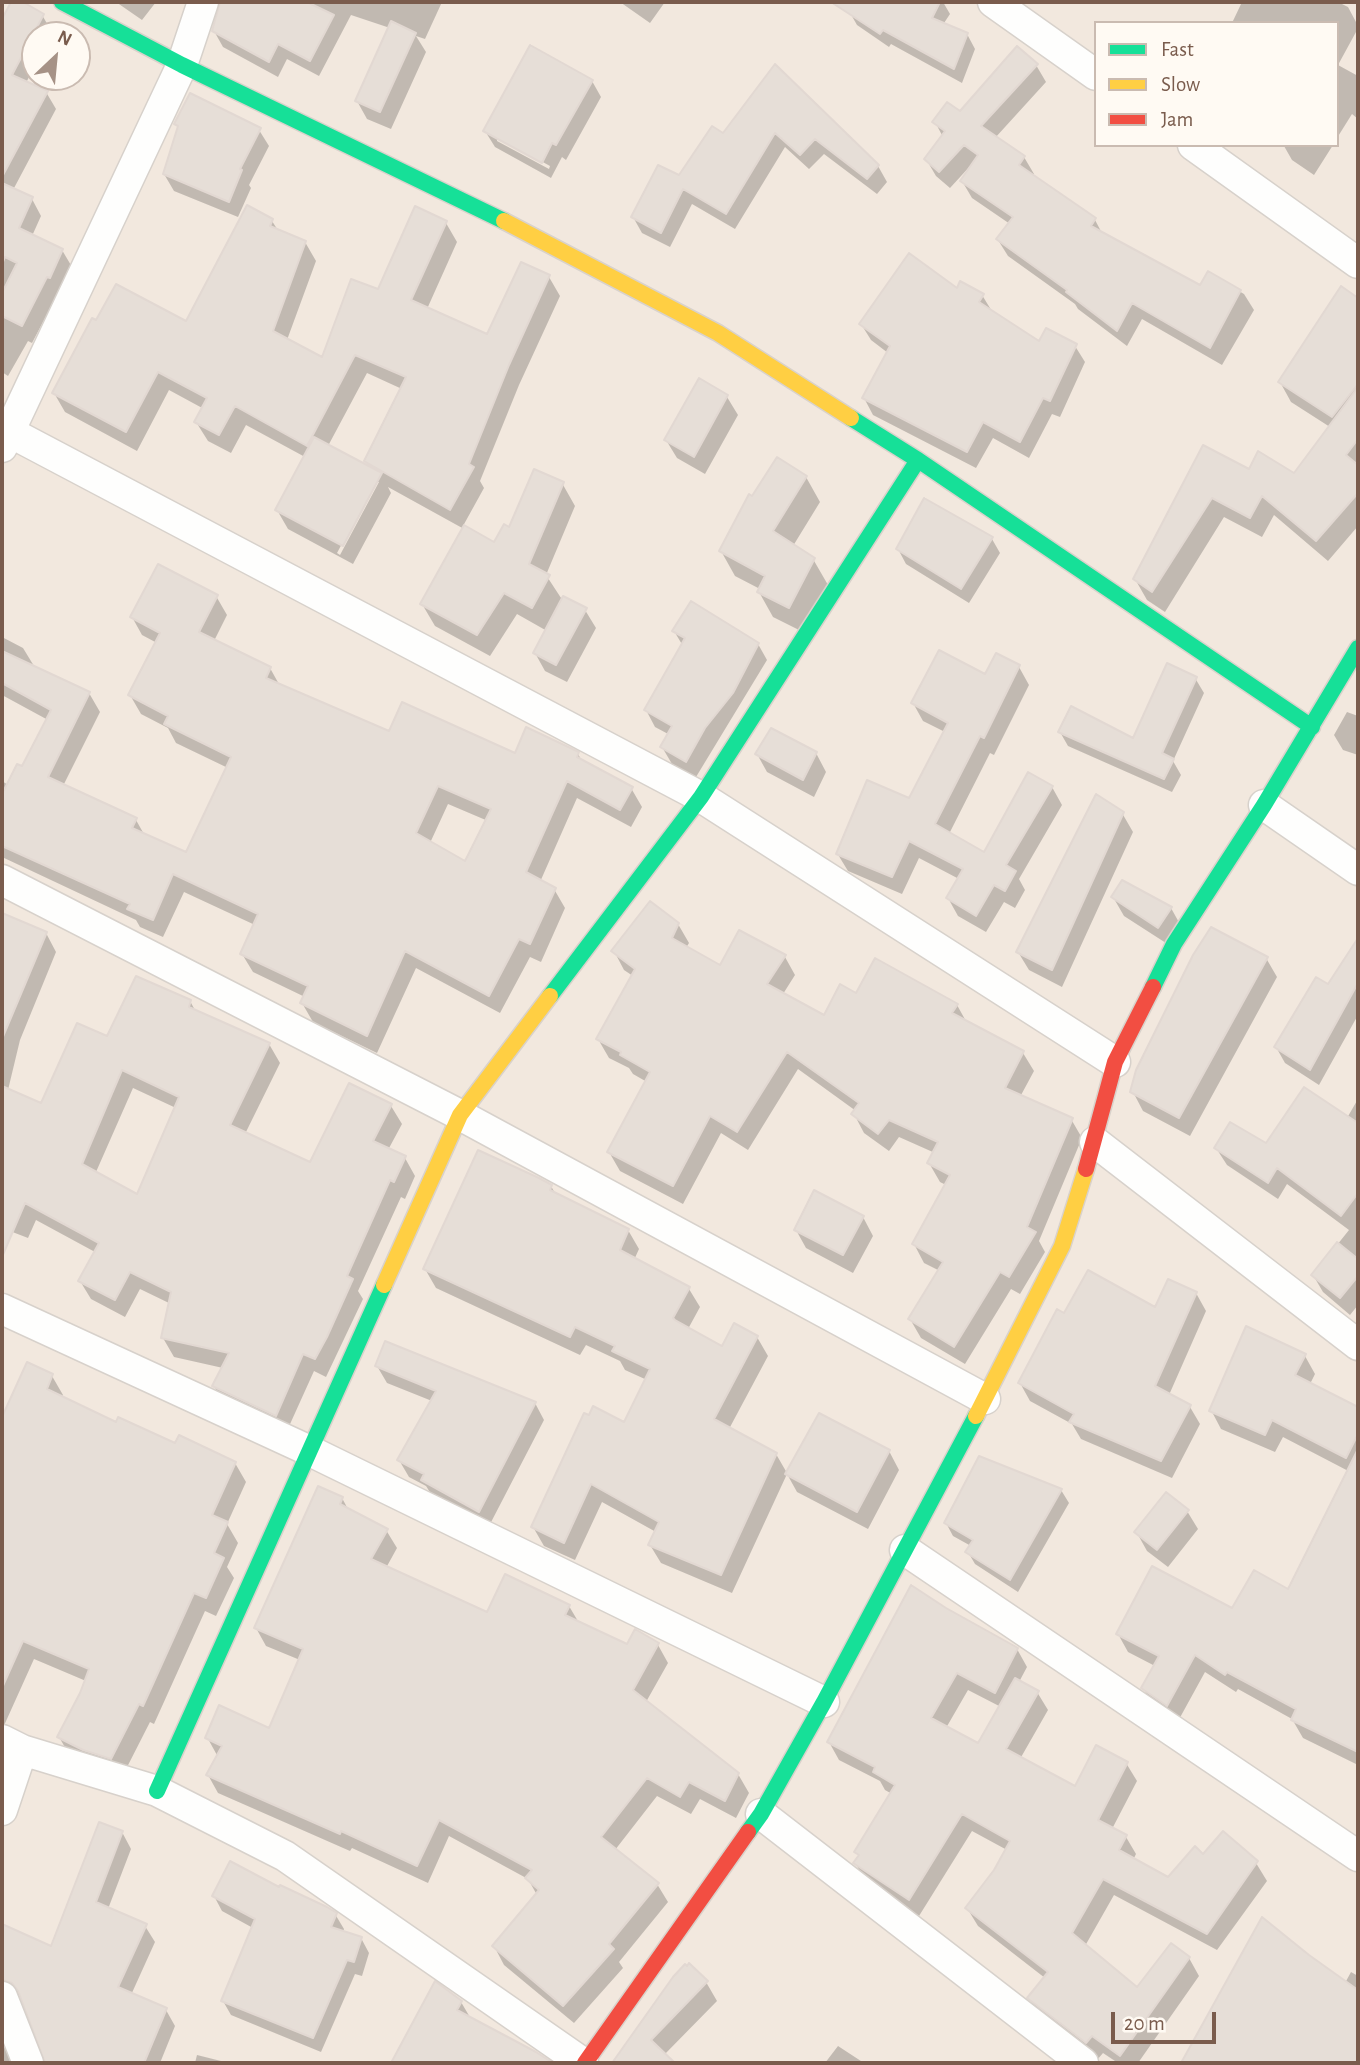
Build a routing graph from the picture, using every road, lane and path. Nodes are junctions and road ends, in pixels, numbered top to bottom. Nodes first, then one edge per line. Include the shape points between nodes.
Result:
1 (62, 2) edge
2 (203, 2) edge
3 (993, 2) edge
4 (182, 65) junction
5 (1094, 74) edge
6 (1197, 147) edge
7 (1358, 263) edge
8 (4, 436) edge
9 (919, 460) junction
10 (1358, 648) edge
11 (1312, 727) junction
12 (701, 797) junction
13 (1264, 806) junction
14 (1358, 870) edge
15 (2, 880) edge
16 (1115, 1062) junction
17 (460, 1115) junction
18 (1095, 1142) junction
19 (2, 1309) edge
20 (1358, 1345) edge
21 (985, 1399) junction
22 (310, 1451) junction
23 (905, 1550) junction
24 (824, 1702) junction
25 (12, 1745) edge
26 (157, 1791) junction
27 (2, 1810) edge
28 (761, 1814) junction
29 (1358, 1856) edge
30 (2, 1997) edge
31 (28, 2063) edge
32 (584, 2063) edge
33 (1083, 2063) edge

1 - 4 street
2 - 4 street
3 - 5 street
4 - 8 street
4 - 9 street via 501,219 718,333
6 - 7 street
8 - 12 street
9 - 11 street
9 - 12 street
10 - 11 street
11 - 13 street
12 - 16 street
12 - 17 street
13 - 14 street
13 - 16 street via 1174,944
15 - 17 street
16 - 18 street
17 - 21 street
17 - 22 street
18 - 20 street
18 - 21 street via 1062,1246
19 - 22 street
21 - 23 street
22 - 24 street
22 - 26 street
23 - 24 street
23 - 29 street
24 - 28 street
25 - 26 street
25 - 27 street
26 - 32 street via 285,1856
28 - 32 street
28 - 33 street
30 - 31 street

